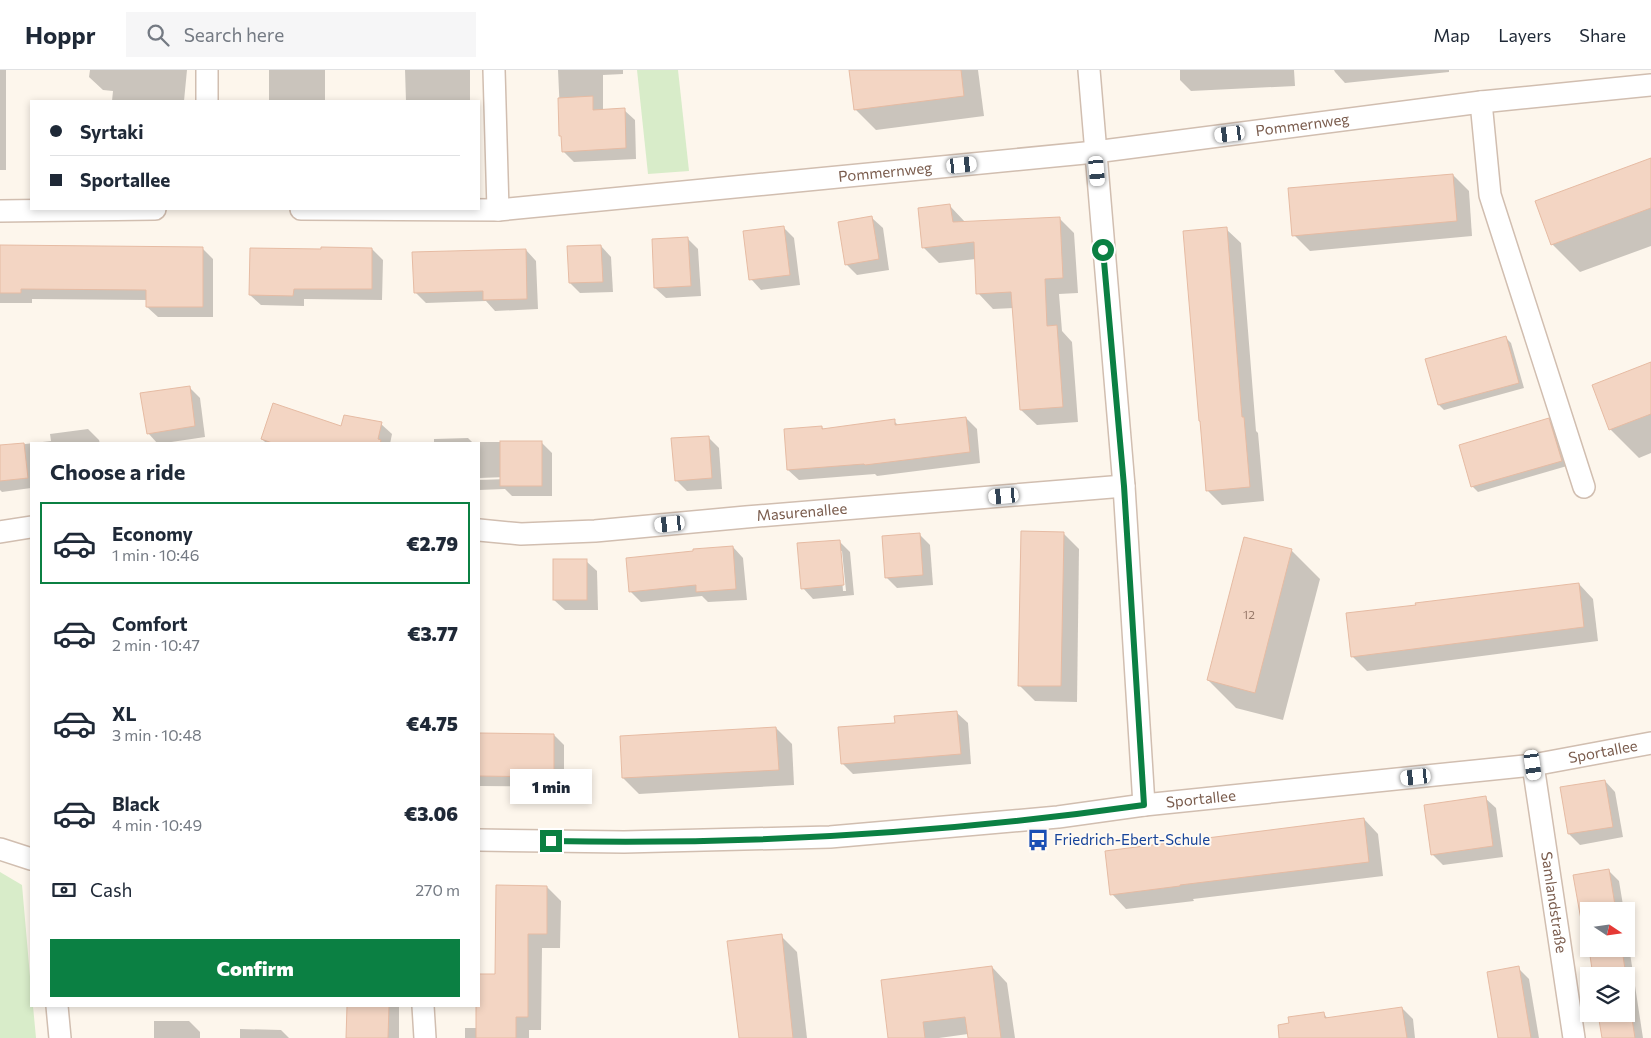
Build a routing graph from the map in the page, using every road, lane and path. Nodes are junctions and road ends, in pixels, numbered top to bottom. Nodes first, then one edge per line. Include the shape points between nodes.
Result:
1 (207, 70) edge
2 (494, 70) edge
3 (1089, 70) edge
4 (1651, 85) edge
5 (207, 100) edge
6 (1481, 102) junction
7 (1095, 152) junction
8 (78, 210) edge
9 (480, 210) edge
10 (498, 210) junction
11 (0, 211) edge
12 (1124, 486) junction
13 (1584, 487) dead end
14 (30, 527) edge
15 (480, 530) edge
16 (0, 532) edge
17 (1651, 743) edge
18 (1533, 765) junction
19 (1144, 805) junction
20 (480, 840) edge
21 (0, 849) edge
22 (30, 859) edge
23 (57, 1007) edge
24 (423, 1007) edge
25 (60, 1038) edge
26 (424, 1038) edge
27 (1574, 1038) edge

1 - 5 street
2 - 10 street
3 - 7 street
4 - 6 street, Pommernweg
6 - 7 street, Pommernweg
6 - 13 street via 1490,195
7 - 10 street, Pommernweg
7 - 12 street
8 - 11 street
9 - 10 street, Pommernweg
12 - 15 street, Masurenallee via 595,531 521,534
12 - 19 street
14 - 16 street
17 - 18 street, Sportallee
18 - 19 street, Sportallee
18 - 27 street, Samlandstraße
19 - 20 street, Sportallee via 1058,817 830,837 624,842
21 - 22 street
23 - 25 street
24 - 26 street

